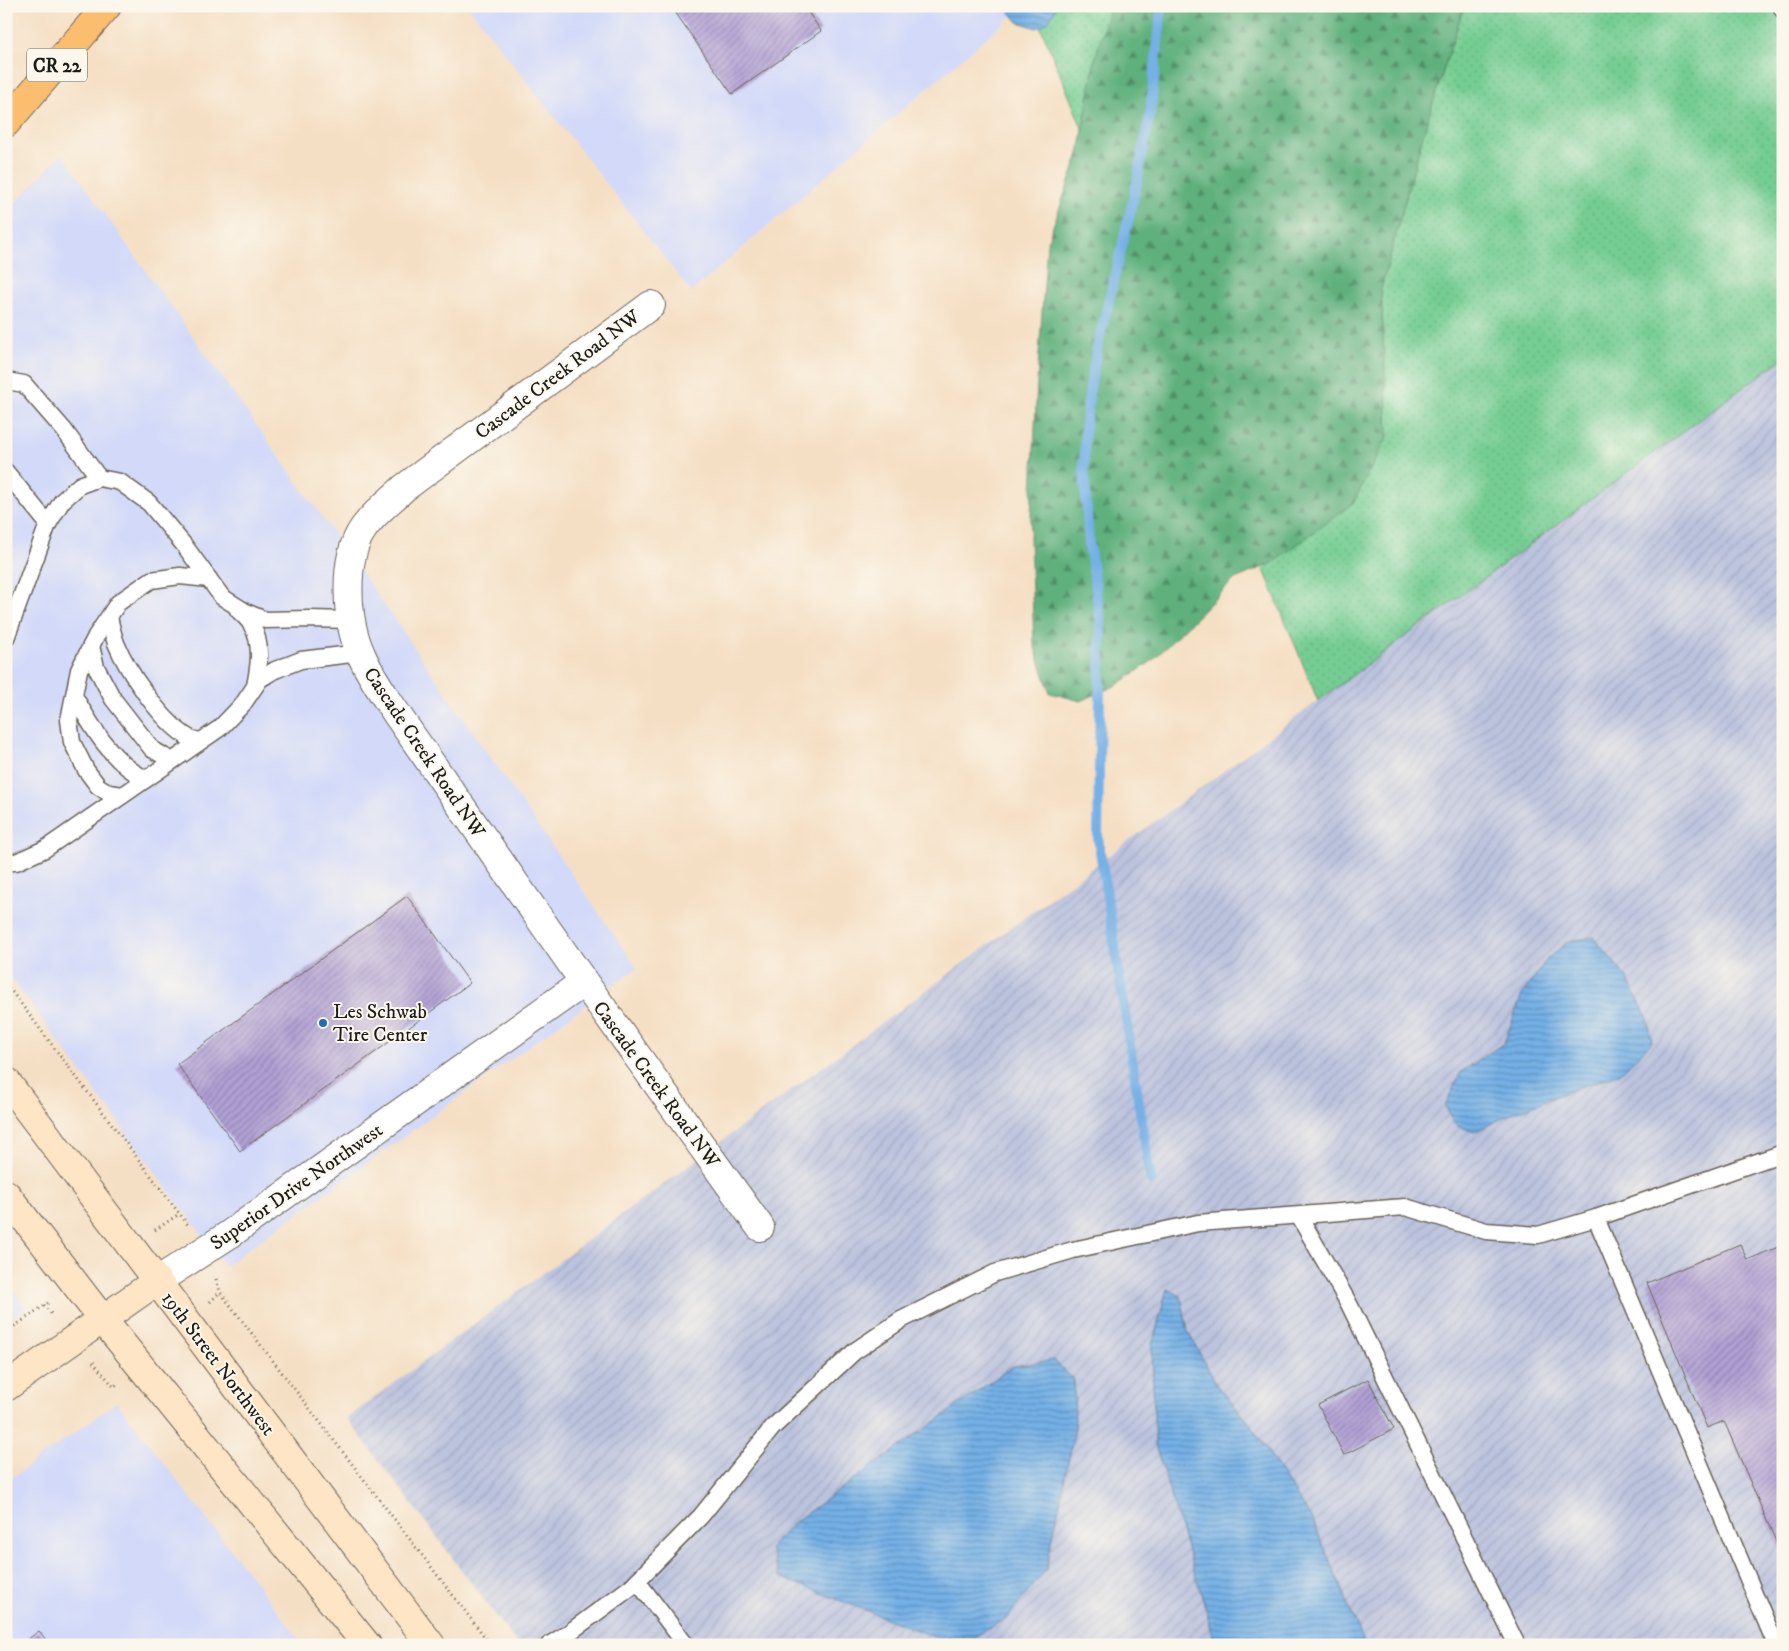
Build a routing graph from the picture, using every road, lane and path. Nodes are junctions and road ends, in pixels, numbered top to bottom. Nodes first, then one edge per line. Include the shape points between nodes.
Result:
1 (107, 6) edge
2 (1781, 6) edge
3 (1783, 10) edge
4 (6, 123) edge
5 (650, 305) dead end
6 (6, 381) edge
7 (6, 472) edge
8 (99, 478) junction
9 (48, 524) junction
10 (209, 579) junction
11 (232, 604) junction
12 (109, 617) junction
13 (351, 620) junction
14 (6, 638) edge
15 (91, 646) junction
16 (360, 653) junction
17 (255, 686) junction
18 (74, 696) junction
19 (200, 742) junction
20 (172, 761) junction
21 (146, 779) junction
22 (122, 795) junction
23 (6, 862) edge
24 (584, 982) junction
25 (6, 984) edge
26 (6, 1081) edge
27 (1783, 1153) edge
28 (6, 1194) edge
29 (1299, 1216) junction
30 (1596, 1218) junction
31 (760, 1227) dead end
32 (206, 1250) junction
33 (157, 1281) junction
34 (220, 1292) dead end
35 (103, 1320) junction
36 (6, 1387) edge
37 (637, 1581) junction
38 (368, 1645) edge
39 (431, 1645) edge
40 (491, 1645) edge
41 (549, 1645) edge
42 (686, 1645) edge
43 (1517, 1645) edge
44 (1776, 1645) edge

1 - 4 main road, CR 22
2 - 3 lane
5 - 13 street, Cascade Creek Road NW via 404,488 380,510 362,530 351,557 348,580
6 - 8 lane via 24,384 64,430
7 - 9 lane
8 - 9 lane via 80,485 62,501
8 - 10 lane via 120,482 149,503
9 - 14 lane
10 - 11 lane via 222,597
10 - 12 lane via 180,576 151,580 118,602
11 - 13 lane via 265,620
11 - 17 lane via 251,625 257,641 260,661
12 - 15 lane
12 - 19 lane via 116,644 133,674 177,729
13 - 16 street, Cascade Creek Road NW
15 - 18 lane via 79,670
15 - 20 lane via 96,667 113,699 152,749
16 - 17 lane via 301,660 274,670
16 - 24 street, Cascade Creek Road NW via 398,716
17 - 19 lane via 220,728
18 - 21 lane via 109,749 134,774
18 - 22 lane via 69,720 72,742 98,786 109,794
19 - 20 lane
20 - 21 lane
21 - 22 lane
22 - 23 lane via 45,849 16,862
24 - 31 street, Cascade Creek Road NW
24 - 32 street, Superior Drive Northwest
25 - 32 path
26 - 33 street, 19th Street Northwest
27 - 30 lane
28 - 35 street
29 - 30 lane via 1405,1207 1486,1230 1538,1234
29 - 37 lane via 1198,1223 1073,1250 995,1273 901,1320 855,1351 773,1427 701,1516
29 - 43 lane via 1348,1302
30 - 44 lane
32 - 33 street, Superior Drive Northwest
33 - 35 street, Superior Drive Northwest
33 - 39 street, 19th Street Northwest
34 - 40 path
35 - 36 street, Superior Drive Northwest
35 - 38 street
37 - 41 lane
37 - 42 lane

